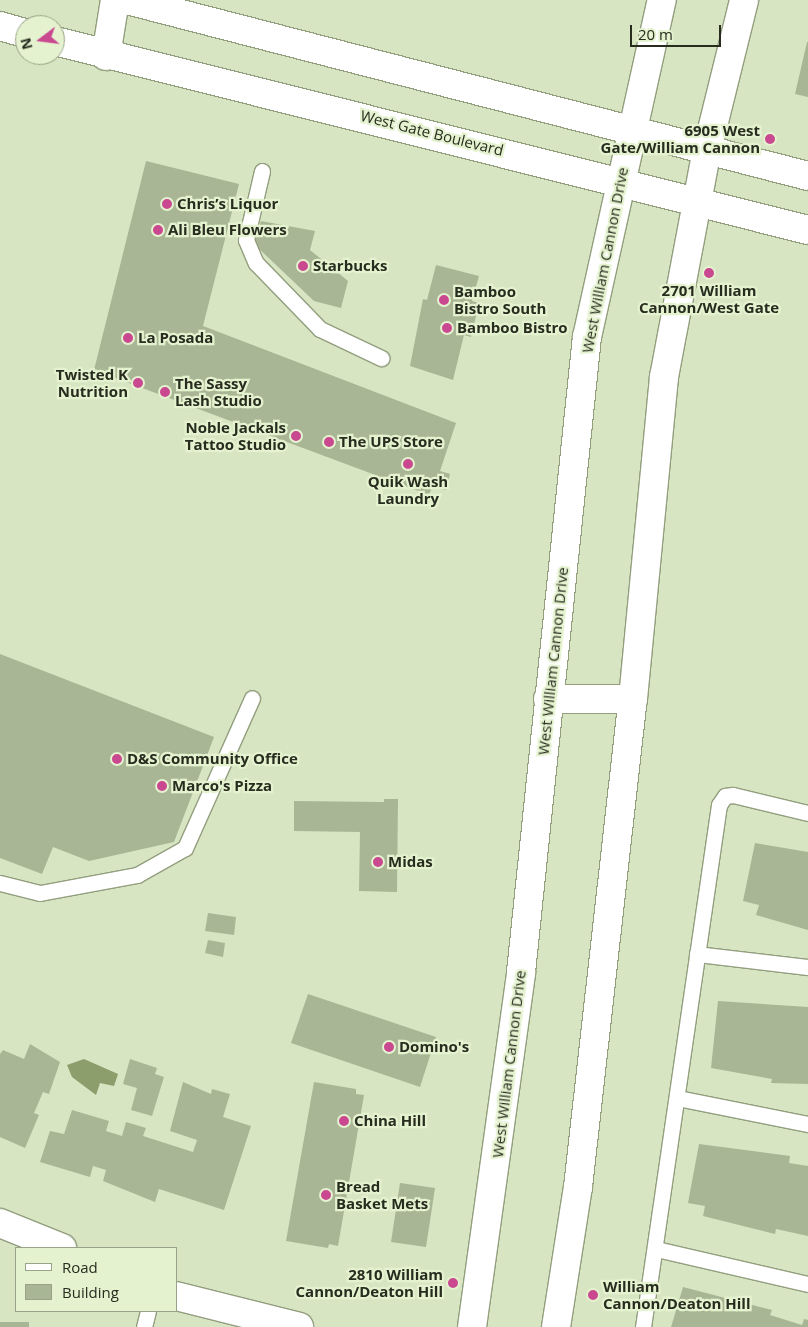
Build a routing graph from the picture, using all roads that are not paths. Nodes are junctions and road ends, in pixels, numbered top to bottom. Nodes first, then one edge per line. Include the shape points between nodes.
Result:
1 (115, 0) edge
2 (127, 0) edge
3 (662, 0) edge
4 (744, 0) edge
5 (0, 26) edge
6 (15, 30) edge
7 (65, 44) edge
8 (106, 56) junction
9 (632, 130) junction
10 (707, 150) junction
11 (262, 171) dead end
12 (808, 176) edge
13 (619, 180) junction
14 (697, 200) junction
15 (808, 230) edge
16 (381, 358) dead end
17 (252, 698) dead end
18 (548, 699) junction
19 (633, 699) junction
20 (808, 813) edge
21 (0, 883) edge
22 (697, 954) junction
23 (808, 967) edge
24 (678, 1098) junction
25 (808, 1124) edge
26 (0, 1222) edge
27 (60, 1247) edge
28 (656, 1249) junction
29 (808, 1284) edge
30 (178, 1297) edge
31 (148, 1312) edge
32 (144, 1327) edge
33 (299, 1327) edge
34 (472, 1327) edge
35 (556, 1327) edge
36 (643, 1327) edge

1 - 8 main road
2 - 9 main road
3 - 9 main road, West William Cannon Drive
4 - 10 main road
5 - 6 main road
7 - 8 main road, West Gate Boulevard
8 - 13 main road, West Gate Boulevard
9 - 10 main road
9 - 13 main road, West William Cannon Drive
10 - 12 main road
10 - 14 main road
11 - 16 lane via 246,240 256,263 320,329
13 - 14 main road, West Gate Boulevard
13 - 18 main road, West William Cannon Drive via 588,337
14 - 15 main road, West Gate Boulevard
14 - 19 main road via 664,377
17 - 21 lane via 185,848 137,875 40,893
18 - 19 main road
18 - 34 main road, West William Cannon Drive via 520,982
19 - 35 main road via 578,1187
20 - 22 lane via 725,796 719,805
22 - 23 lane
22 - 24 lane
24 - 25 lane
24 - 28 lane
26 - 27 main road
28 - 29 lane
28 - 36 lane
30 - 33 main road
31 - 32 lane

